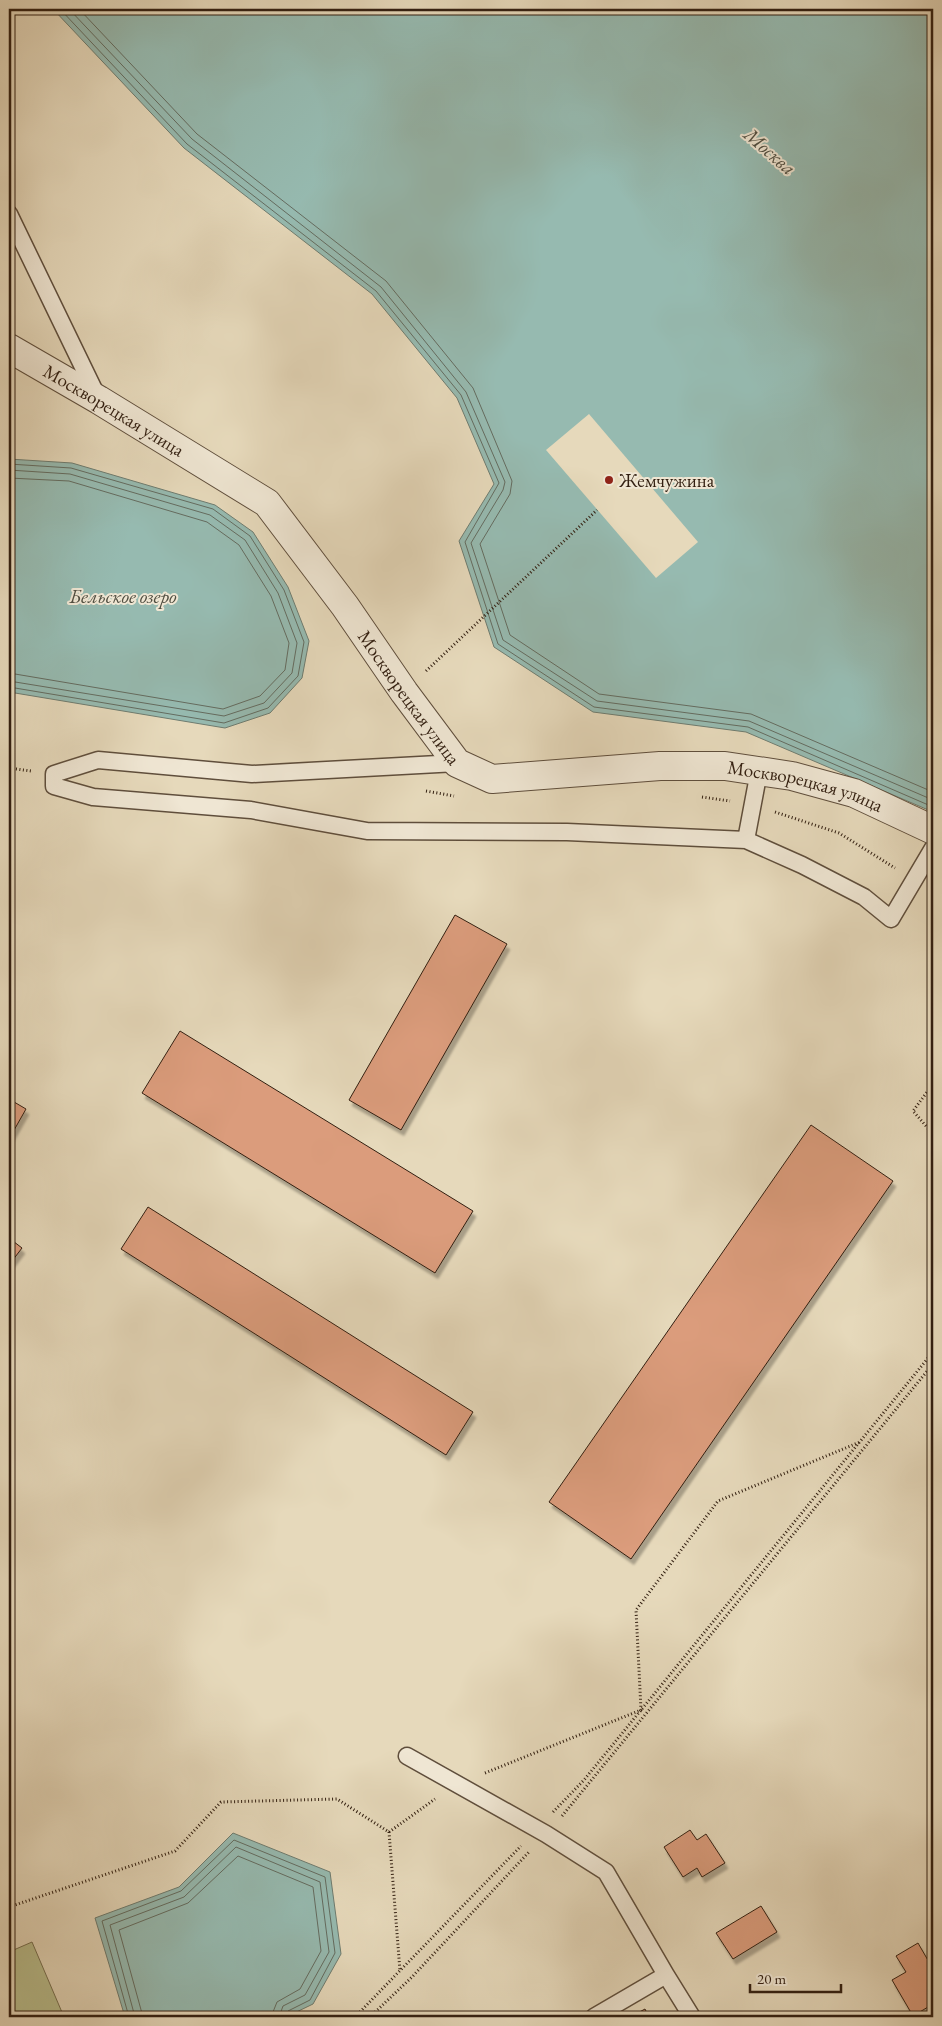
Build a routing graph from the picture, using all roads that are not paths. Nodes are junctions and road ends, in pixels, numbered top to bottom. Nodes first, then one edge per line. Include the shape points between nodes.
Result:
1 (9, 214) edge
2 (9, 348) edge
3 (100, 400) junction
4 (457, 763) junction
5 (759, 771) junction
6 (933, 830) edge
7 (746, 840) junction
8 (933, 848) edge
9 (407, 1756) dead end
10 (666, 1975) junction
11 (594, 2017) edge
12 (692, 2017) edge

1 - 3 lane
2 - 3 street, Москворецкая улица
3 - 4 street, Москворецкая улица via 267,503 346,606
4 - 5 street, Москворецкая улица via 492,779 660,766 725,766
4 - 7 lane via 252,774 98,760 54,774 54,786 93,797 251,810 367,831 567,832
5 - 6 street, Москворецкая улица via 854,792
5 - 7 lane
7 - 8 lane via 864,897 890,920
9 - 10 lane via 606,1872
10 - 11 lane
10 - 12 lane

